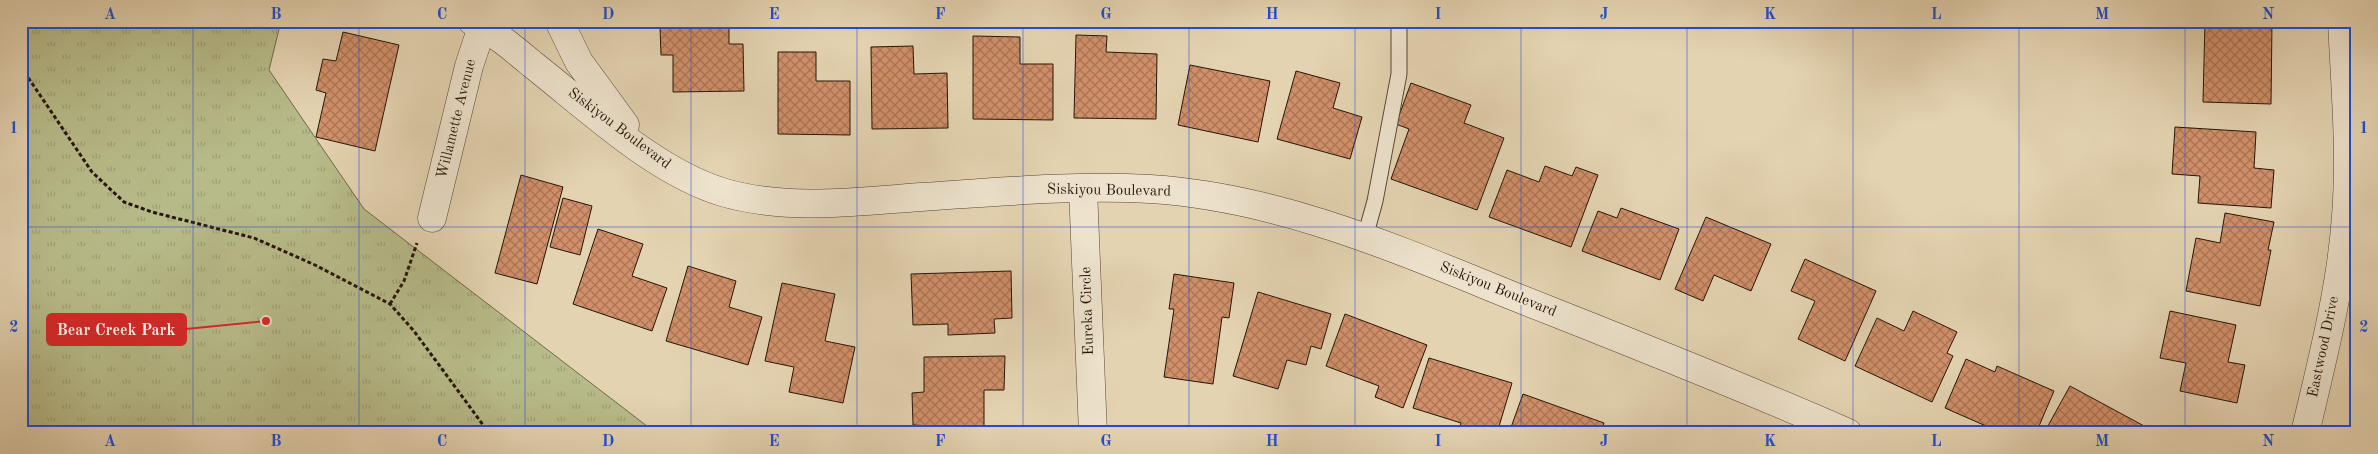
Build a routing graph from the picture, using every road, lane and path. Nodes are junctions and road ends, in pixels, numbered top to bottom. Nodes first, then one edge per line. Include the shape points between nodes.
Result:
1 (559, 21) edge
2 (1399, 21) edge
3 (2342, 21) edge
4 (479, 23) edge
5 (21, 68) edge
6 (643, 151) junction
7 (1083, 189) junction
8 (432, 218) joint
9 (1366, 237) junction
10 (390, 304) junction
11 (489, 433) edge
12 (1093, 433) edge
13 (1848, 433) edge
14 (2305, 433) edge

1 - 6 street via 579,62
2 - 9 lane via 1399,74
3 - 14 street, Eastwood Drive via 2348,142 2346,216 2334,309
4 - 6 street, Siskiyou Boulevard
4 - 8 street, Willamette Avenue
5 - 10 path via 92,172 124,202 254,238
6 - 7 street, Siskiyou Boulevard via 685,177 720,191 777,203 861,202
7 - 9 street, Siskiyou Boulevard via 1151,189 1231,199 1302,216
7 - 12 street, Eureka Circle
8 - 10 path via 419,238 404,282
9 - 13 street, Siskiyou Boulevard via 1710,374
10 - 11 path via 414,331

